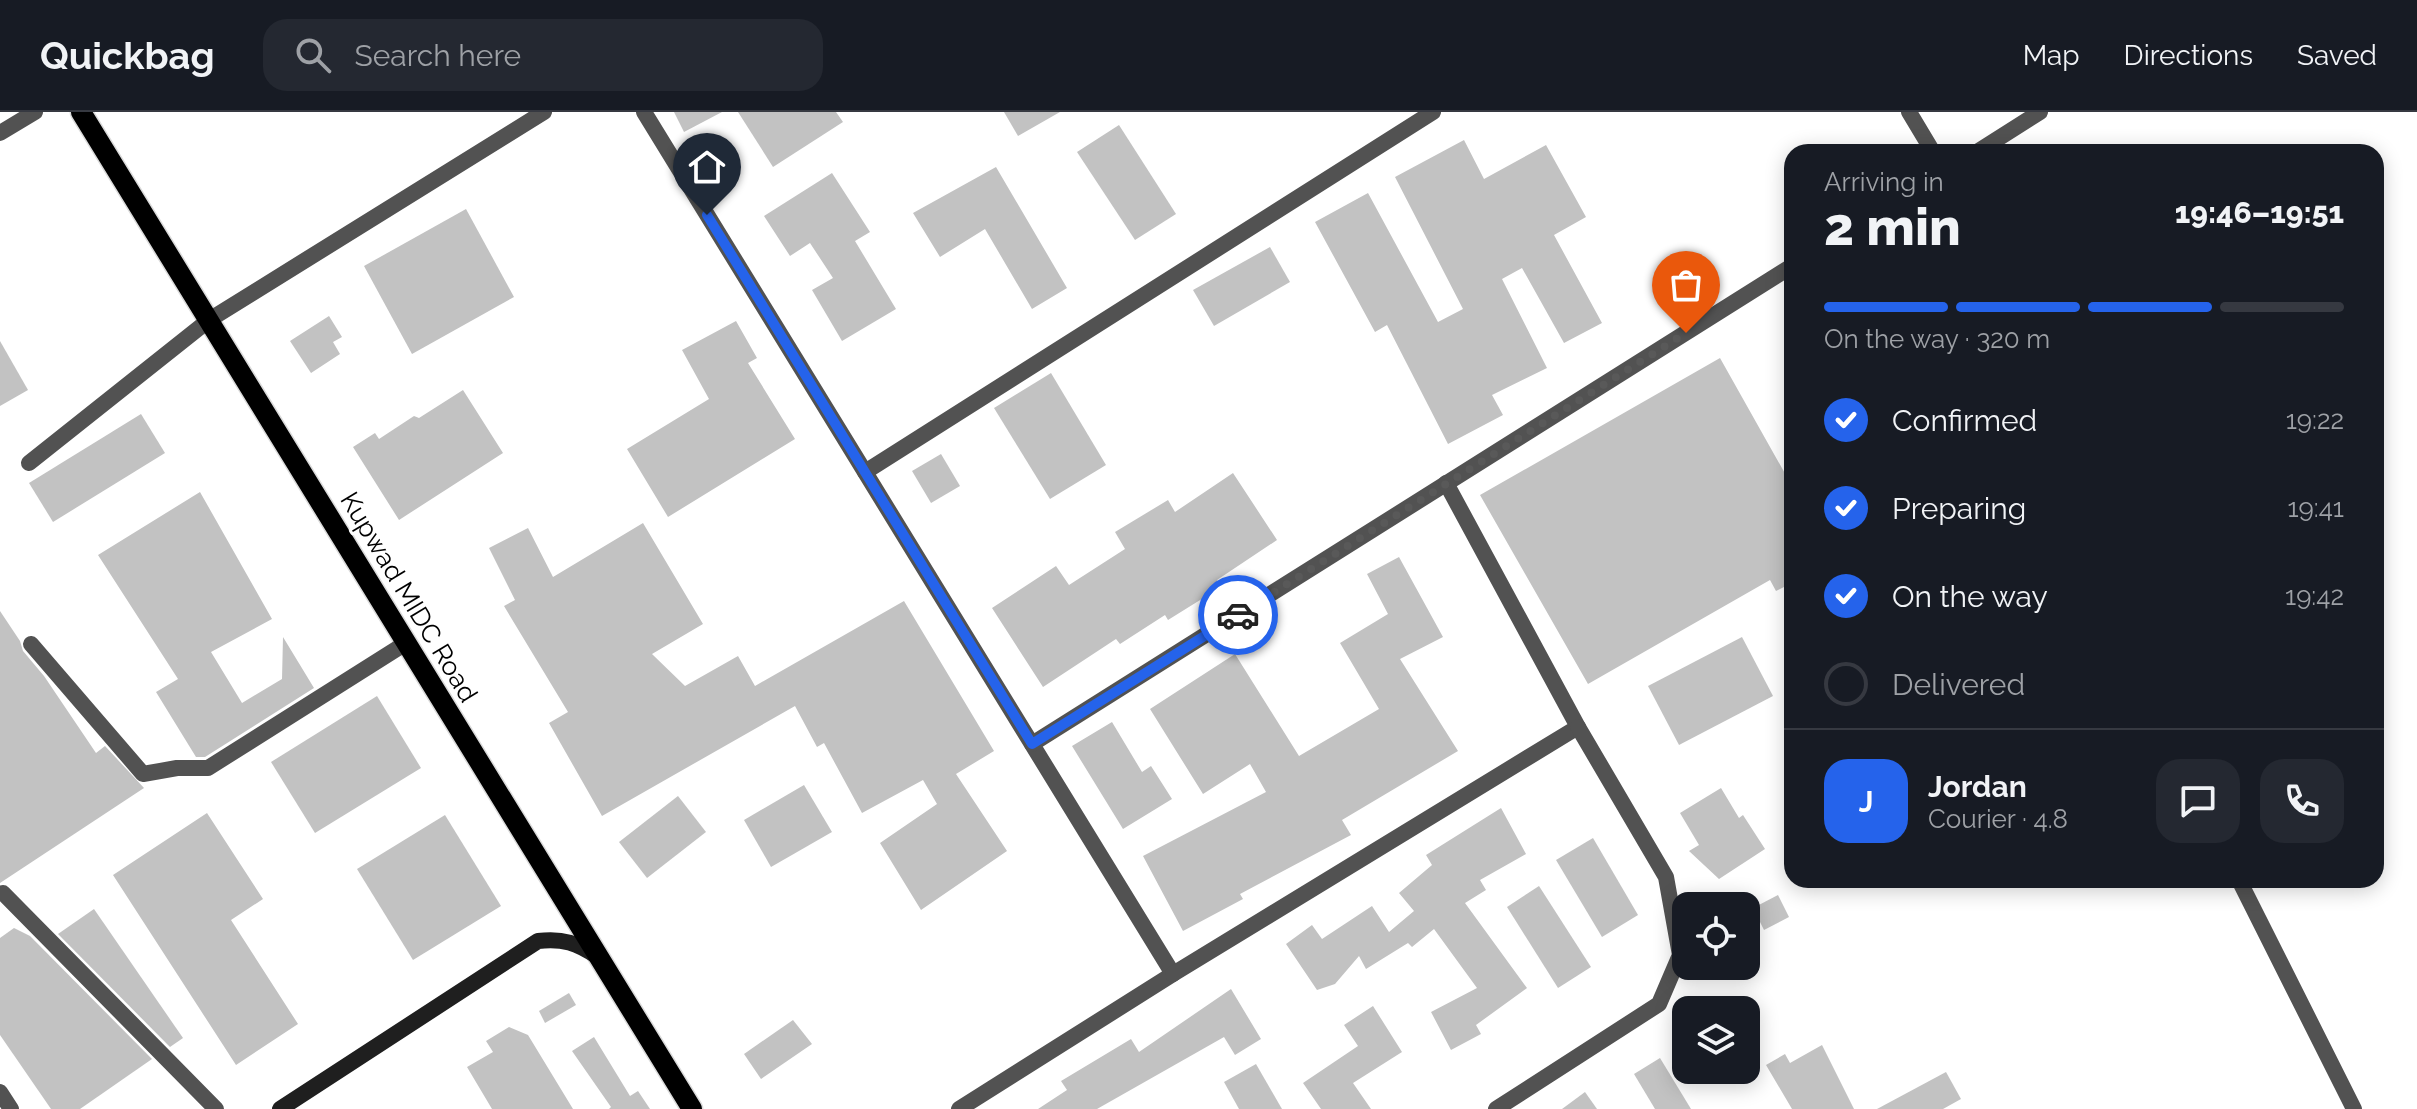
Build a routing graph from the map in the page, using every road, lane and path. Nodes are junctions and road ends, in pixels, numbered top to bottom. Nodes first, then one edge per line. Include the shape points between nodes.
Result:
1 (35, 112) edge
2 (81, 112) edge
3 (544, 112) edge
4 (644, 112) edge
5 (1433, 112) edge
6 (1909, 112) edge
7 (2040, 112) edge
8 (0, 133) edge
9 (1928, 144) edge
10 (1990, 144) edge
11 (1784, 271) edge
12 (209, 320) junction
13 (29, 463) dead end
14 (865, 472) junction
15 (1446, 483) junction
16 (406, 643) junction
17 (31, 644) dead end
18 (1578, 727) junction
19 (1032, 744) junction
20 (2243, 888) edge
21 (3, 893) dead end
22 (599, 958) junction
23 (1173, 974) junction
24 (0, 1092) edge
25 (11, 1109) edge
26 (216, 1109) edge
27 (280, 1109) edge
28 (692, 1109) edge
29 (959, 1109) edge
30 (1496, 1109) edge
31 (2354, 1109) edge

1 - 8 street
2 - 12 main road, Kupwad MIDC Road
3 - 12 street
4 - 14 street
5 - 14 street
6 - 9 street
7 - 10 street
11 - 15 street
12 - 13 street
12 - 16 main road, Kupwad MIDC Road
14 - 19 street
15 - 18 street
15 - 19 street
16 - 17 street via 208,768 143,774
16 - 22 main road, Kupwad MIDC Road
18 - 23 street
18 - 30 street via 1666,877 1680,955 1659,1004
19 - 23 street
20 - 31 street
21 - 26 street
22 - 27 main road via 577,943 558,938 538,941
22 - 28 main road, Kupwad MIDC Road
23 - 29 street
24 - 25 street

